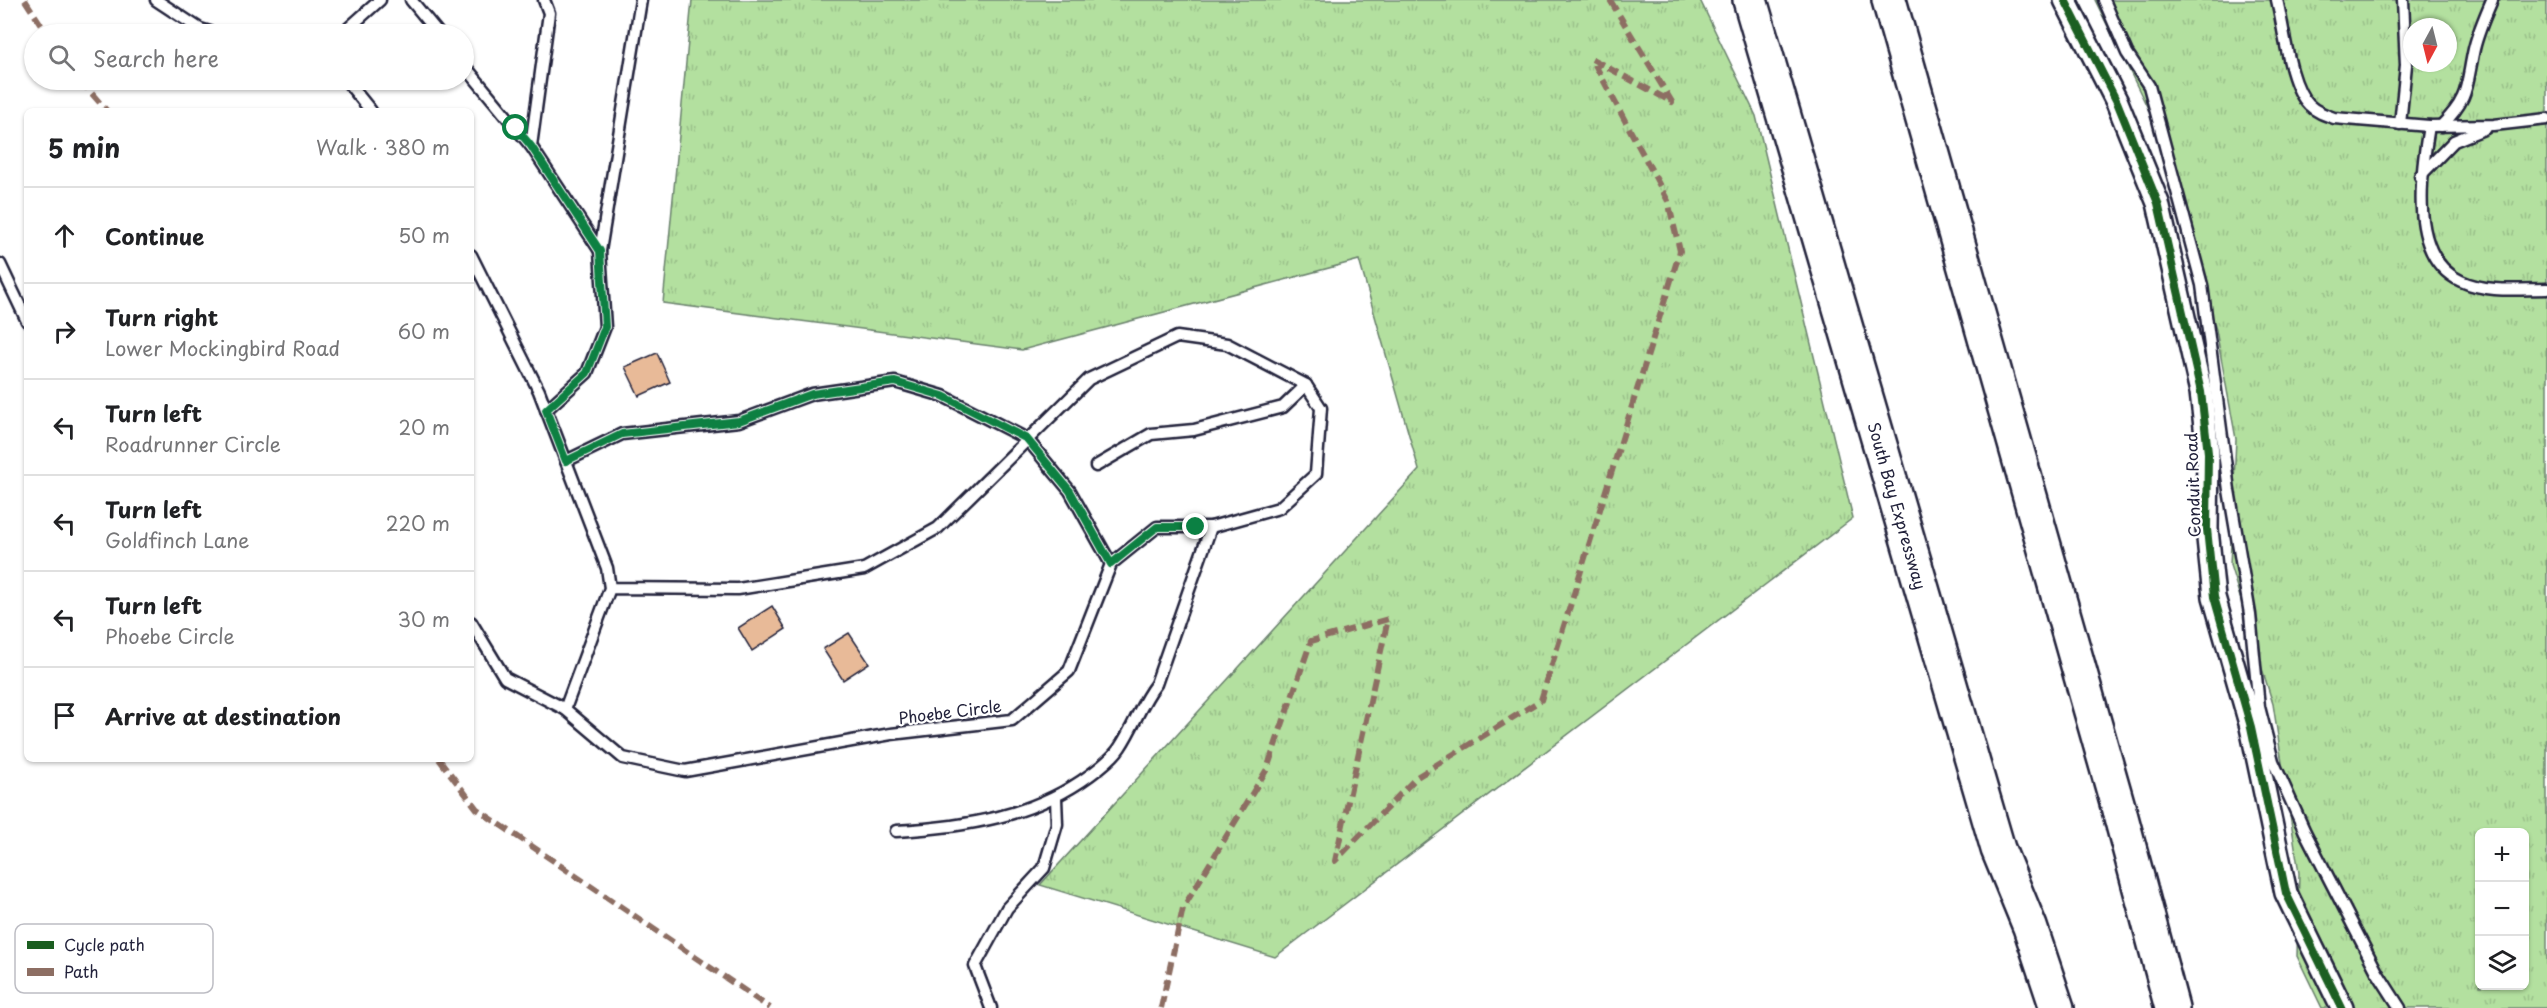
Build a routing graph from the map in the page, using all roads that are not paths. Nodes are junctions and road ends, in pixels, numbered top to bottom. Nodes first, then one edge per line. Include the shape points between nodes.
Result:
1 (156, 0) edge
2 (380, 0) edge
3 (411, 0) edge
4 (544, 0) edge
5 (641, 0) edge
6 (1750, 0) edge
7 (1889, 0) edge
8 (2066, 0) edge
9 (2104, 0) edge
10 (2277, 0) edge
11 (2403, 0) edge
12 (2492, 0) edge
13 (192, 24) edge
14 (353, 24) edge
15 (431, 24) edge
16 (474, 77) edge
17 (354, 90) edge
18 (368, 108) edge
19 (2547, 119) edge
20 (2400, 124) junction
21 (2494, 125) junction
22 (2428, 126) junction
23 (2441, 126) junction
24 (531, 146) junction
25 (2420, 176) junction
26 (600, 251) junction
27 (474, 261) edge
28 (0, 264) edge
29 (2547, 289) edge
30 (24, 315) edge
31 (1305, 386) junction
32 (546, 410) junction
33 (1027, 439) junction
34 (566, 461) junction
35 (1096, 466) dead end
36 (1211, 527) junction
37 (1111, 564) junction
38 (610, 588) junction
39 (474, 627) edge
40 (565, 709) junction
41 (1056, 798) junction
42 (896, 831) dead end
43 (991, 1008) edge
44 (2057, 1008) edge
45 (2172, 1008) edge
46 (2342, 1008) edge
47 (2400, 1008) edge

1 - 13 lane
2 - 14 lane
3 - 15 lane
4 - 24 lane via 549,13
5 - 26 lane
6 - 44 highway, South Bay Expressway via 1998,849
7 - 45 highway
8 - 46 street, Conduit Road via 2117,102 2158,203 2201,392 2208,453 2207,530 2214,597 2251,727 2286,893
9 - 47 lane via 2127,53 2149,86 2202,285 2250,614 2259,707 2273,761 2310,842 2377,972
10 - 20 lane via 2297,89 2309,105 2334,118
11 - 20 lane via 2406,65
12 - 23 lane via 2478,33 2470,82 2458,110
16 - 24 lane
17 - 18 lane
19 - 21 lane
20 - 22 lane
21 - 23 lane
21 - 25 lane via 2454,141
22 - 23 lane
22 - 25 lane
24 - 26 lane
25 - 29 lane via 2423,228 2439,268 2483,288
26 - 32 lane via 605,327 587,373
27 - 32 lane
28 - 30 lane
31 - 33 lane, Phoebe Circle via 1227,344 1177,337 1089,379
31 - 35 lane via 1283,407 1194,430 1151,434
31 - 36 lane, Phoebe Circle via 1321,408 1316,474 1278,508
32 - 34 lane
33 - 34 lane via 943,396 895,382 812,394 739,421 622,434
33 - 37 lane via 1070,491
33 - 38 lane, Phoebe Circle via 938,528 864,569 738,589
34 - 38 lane via 607,568
36 - 37 lane, Phoebe Circle via 1157,527
36 - 41 lane via 1156,684 1120,748
37 - 40 lane, Phoebe Circle via 1069,671 1012,720 891,734 685,771 623,758
38 - 40 lane
39 - 40 lane, Phoebe Circle via 505,678
41 - 42 lane via 984,822
41 - 43 lane via 1057,824 1044,868 1007,908 975,966

